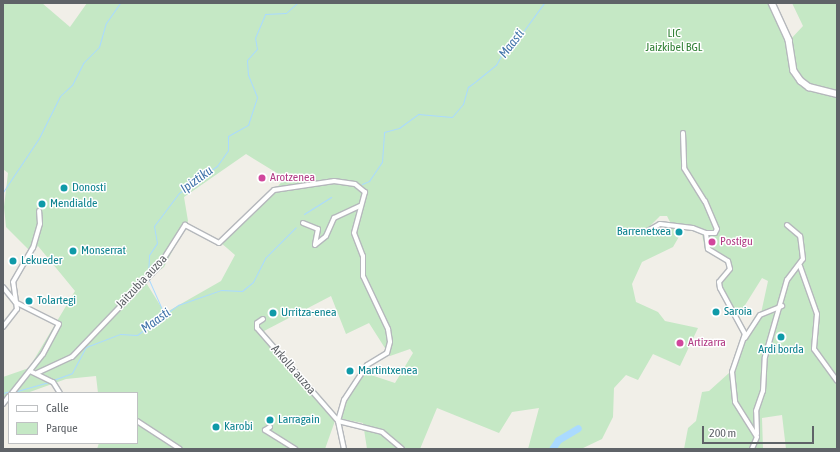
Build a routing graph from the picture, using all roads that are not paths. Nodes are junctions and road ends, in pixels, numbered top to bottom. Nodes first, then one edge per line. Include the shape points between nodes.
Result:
1 (772, 3) edge
2 (837, 94) edge
3 (682, 133) dead end
4 (360, 206) junction
5 (39, 211) dead end
6 (303, 223) dead end
7 (787, 225) dead end
8 (646, 232) dead end
9 (706, 233) junction
10 (800, 266) junction
11 (3, 287) edge
12 (15, 302) junction
13 (782, 306) junction
14 (263, 319) dead end
15 (3, 327) edge
16 (744, 340) junction
17 (30, 371) junction
18 (37, 373) junction
19 (837, 381) edge
20 (13, 392) edge
21 (59, 392) edge
22 (338, 421) junction
23 (138, 422) edge
24 (270, 427) dead end
25 (757, 437) junction
26 (180, 449) edge
27 (296, 449) edge
28 (344, 449) edge
29 (402, 449) edge
30 (752, 449) edge

1 - 2 street via 789,40 794,70 801,81 809,87
3 - 9 street via 684,168 717,229 715,233
4 - 6 street via 334,218 326,236 315,245 318,229
4 - 18 street, Jaitzubia auzoa via 365,192 355,184 334,182 274,190 219,242 184,225 160,266 72,357
4 - 22 street via 354,233 363,256 364,276 388,329 390,342 387,353 367,365 353,385
5 - 12 street via 40,224 33,248 13,282
7 - 10 street via 796,230 802,243
8 - 9 street via 660,224
9 - 16 street via 708,249 728,261 730,269 719,282 720,288 742,326
10 - 13 street via 787,280
10 - 19 street via 817,314 814,349
11 - 12 street
12 - 15 street via 17,309
12 - 17 street via 59,324
13 - 16 street via 760,315
13 - 25 street via 765,357 763,391 756,411
14 - 22 street, Arkolla auzoa via 257,323 257,328
16 - 25 street via 732,364 735,402
17 - 18 street
17 - 20 street
18 - 21 street via 53,382
22 - 28 street, Arkolla auzoa
22 - 29 street via 382,432
23 - 26 street
24 - 27 street via 265,430
25 - 30 street

